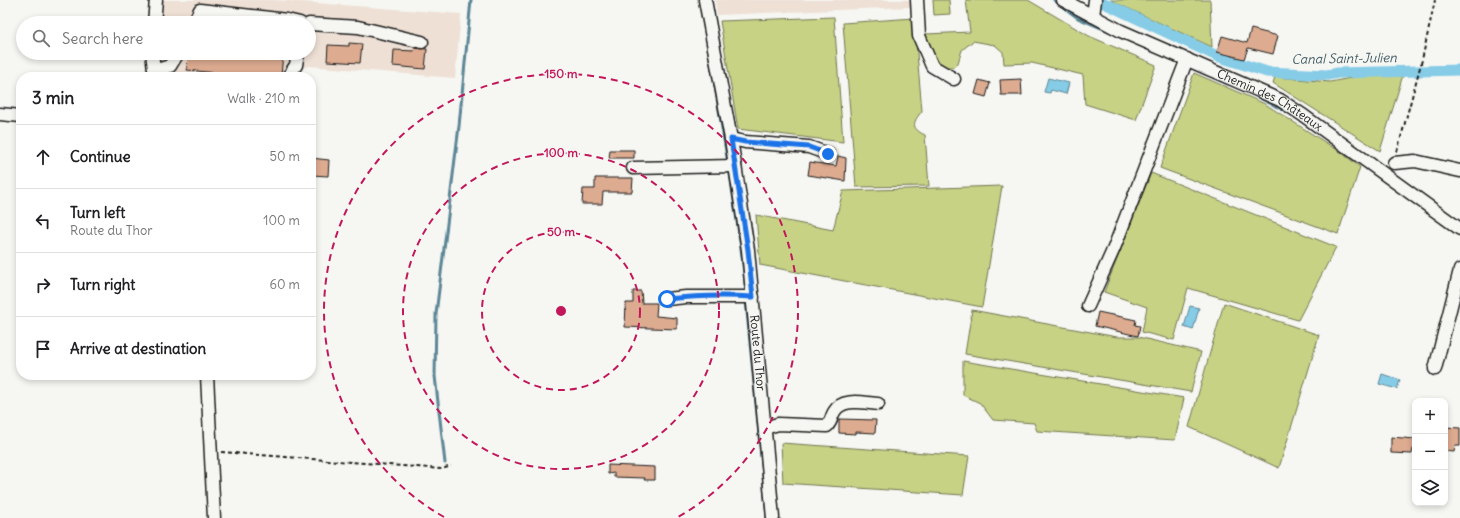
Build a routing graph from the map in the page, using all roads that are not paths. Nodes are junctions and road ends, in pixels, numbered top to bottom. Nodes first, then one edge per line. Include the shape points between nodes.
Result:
1 (156, 0) edge
2 (705, 0) edge
3 (917, 0) edge
4 (1064, 0) edge
5 (1095, 0) edge
6 (155, 16) edge
7 (197, 16) edge
8 (252, 16) edge
9 (1093, 16) junction
10 (316, 25) edge
11 (422, 42) dead end
12 (1186, 59) junction
13 (153, 60) edge
14 (174, 60) edge
15 (297, 60) edge
16 (155, 72) edge
17 (159, 72) edge
18 (291, 72) edge
19 (954, 79) dead end
20 (0, 114) edge
21 (16, 116) edge
22 (731, 139) junction
23 (828, 154) dead end
24 (1394, 163) road end
25 (735, 166) junction
26 (633, 168) dead end
27 (1460, 171) edge
28 (1460, 229) edge
29 (1460, 270) edge
30 (753, 297) junction
31 (667, 299) dead end
32 (1088, 306) dead end
33 (1435, 370) dead end
34 (207, 380) edge
35 (878, 404) dead end
36 (765, 428) junction
37 (214, 518) edge
38 (773, 518) edge

1 - 6 street
2 - 22 street, Route du Thor
3 - 19 street via 920,36 932,66
4 - 9 street, Chemin des Châteaux
5 - 9 street
7 - 8 street via 200,10
9 - 12 street, Chemin des Châteaux
10 - 11 street via 358,28
12 - 28 street, Chemin des Châteaux via 1280,100
12 - 32 street via 1114,248
13 - 16 street
14 - 17 street via 170,66
15 - 18 street
20 - 21 street
22 - 23 street via 809,147
22 - 25 street, Route du Thor
24 - 27 street via 1416,161
25 - 26 street
25 - 30 street, Route du Thor
29 - 33 street
30 - 31 street
30 - 36 street, Route du Thor
34 - 37 street
35 - 36 street via 841,404 827,426 778,424
36 - 38 street, Route du Thor

